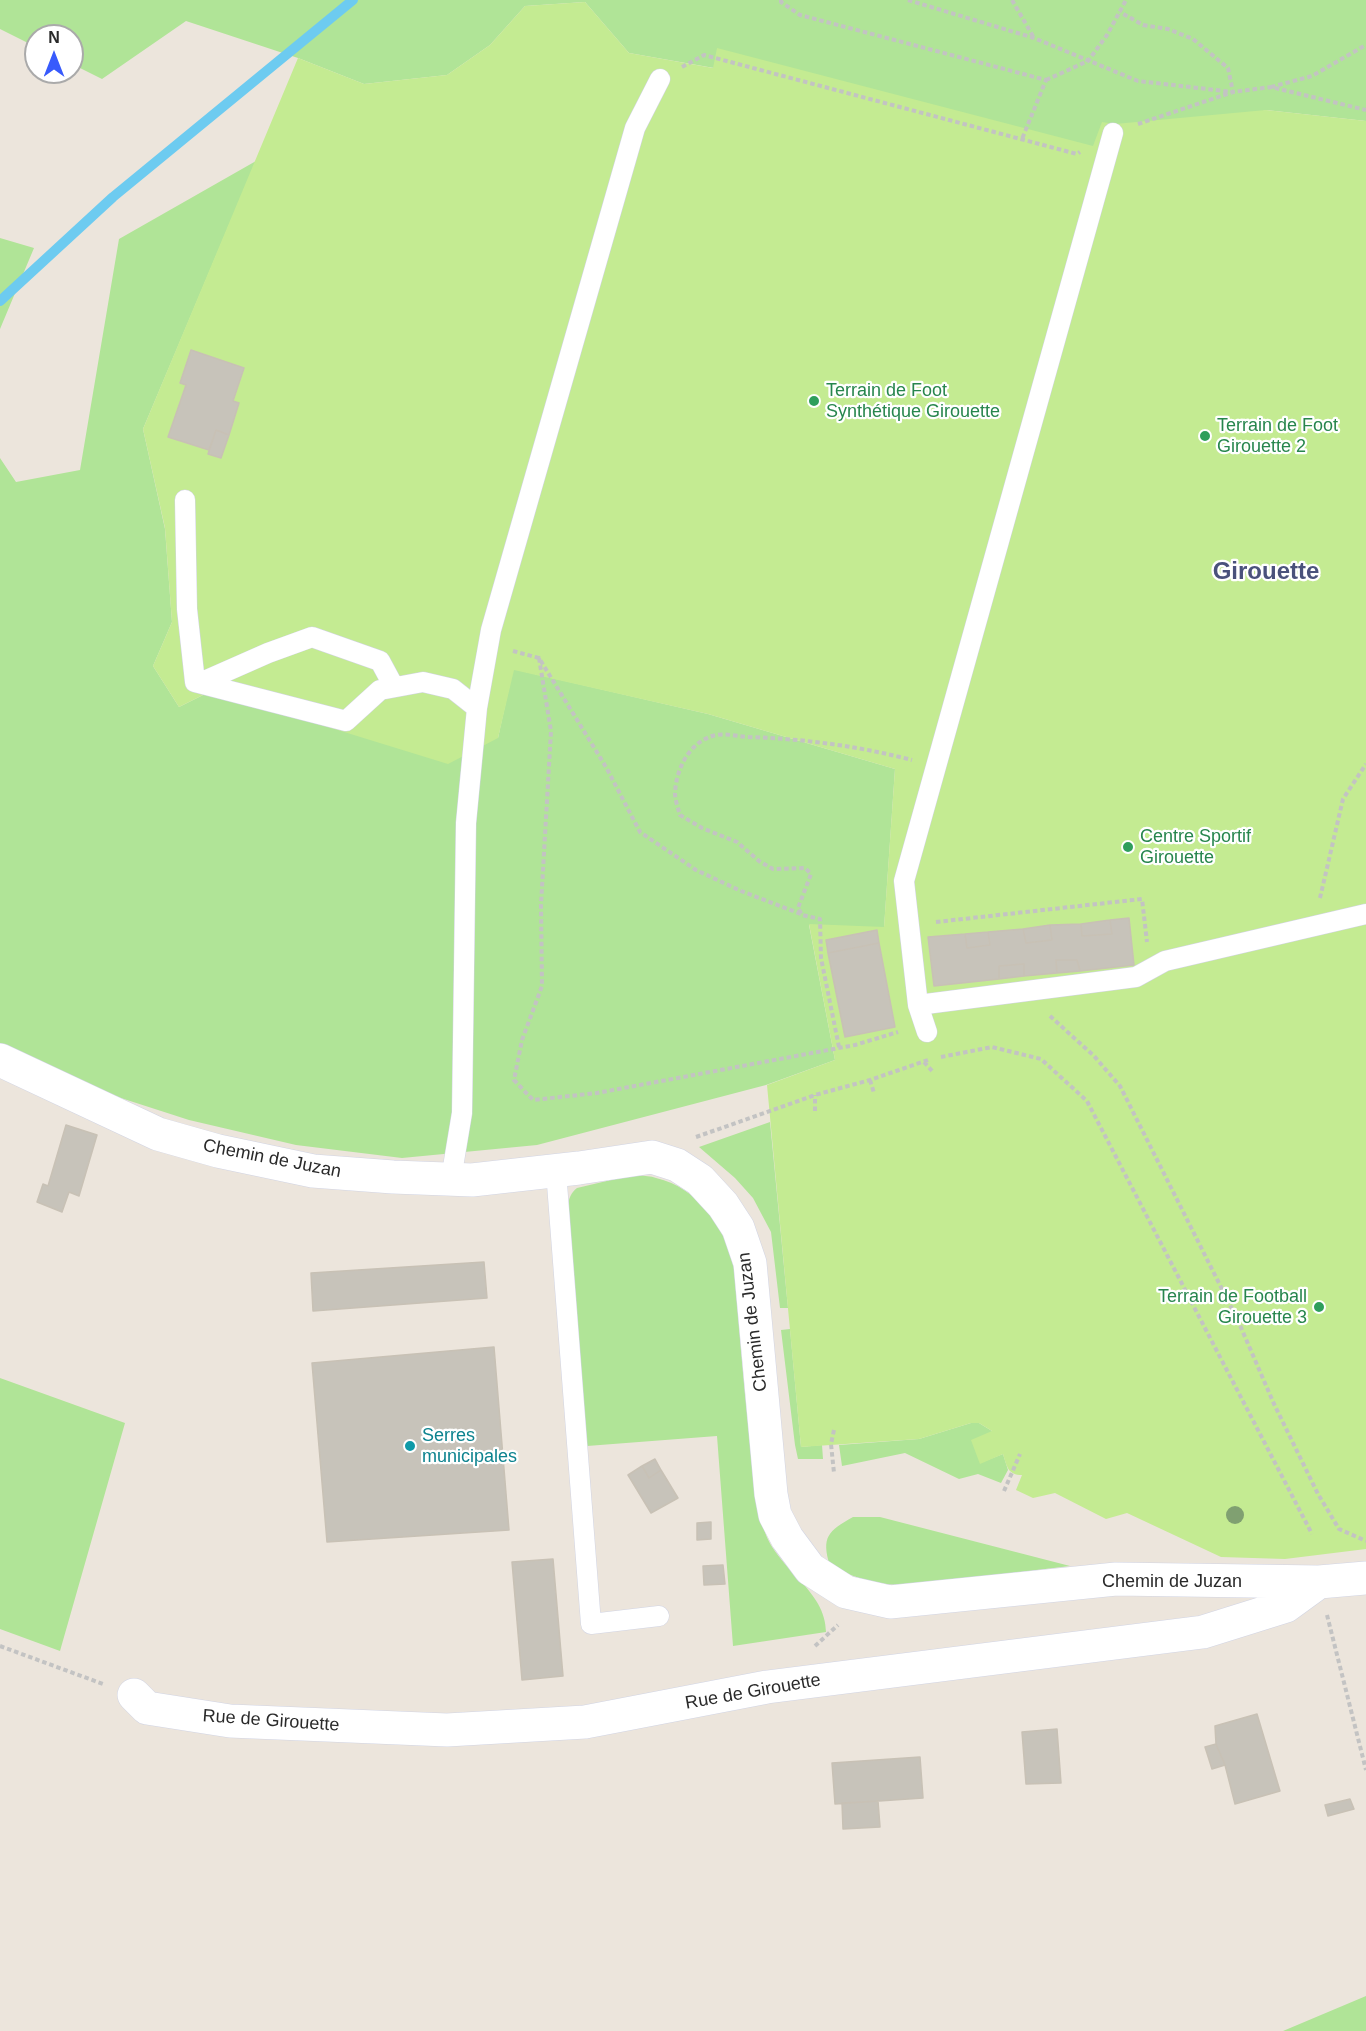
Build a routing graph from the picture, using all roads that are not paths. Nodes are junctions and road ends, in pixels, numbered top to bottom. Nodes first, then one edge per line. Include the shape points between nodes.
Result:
1 (660, 79) road end
2 (1113, 133) road end
3 (185, 500) dead end
4 (200, 683) junction
5 (394, 687) junction
6 (477, 708) junction
7 (1366, 914) edge
8 (918, 1005) junction
9 (926, 1029) road end
10 (0, 1060) edge
11 (556, 1171) junction
12 (451, 1179) junction
13 (1366, 1578) edge
14 (1319, 1582) junction
15 (659, 1616) dead end
16 (134, 1695) road end

1 - 6 lane via 635,128 491,630
2 - 8 lane via 904,882
3 - 4 lane via 186,609 195,682
4 - 5 lane via 346,721 380,690
4 - 5 lane via 312,637 380,661
5 - 6 lane via 423,682 453,689
6 - 12 lane via 466,823 462,1113
7 - 8 lane via 1165,961 1136,977
8 - 9 lane
10 - 12 street, Chemin de Juzan via 158,1134 218,1151 313,1171
11 - 12 street, Chemin de Juzan
11 - 14 street, Chemin de Juzan via 652,1157 677,1165 700,1179 723,1205 738,1228 750,1263 775,1515 810,1569 846,1592 890,1602 1116,1579
11 - 15 lane via 591,1624
13 - 14 street
14 - 16 street, Rue de Girouette via 1286,1606 1203,1632 766,1687 585,1722 447,1730 230,1721 147,1708

